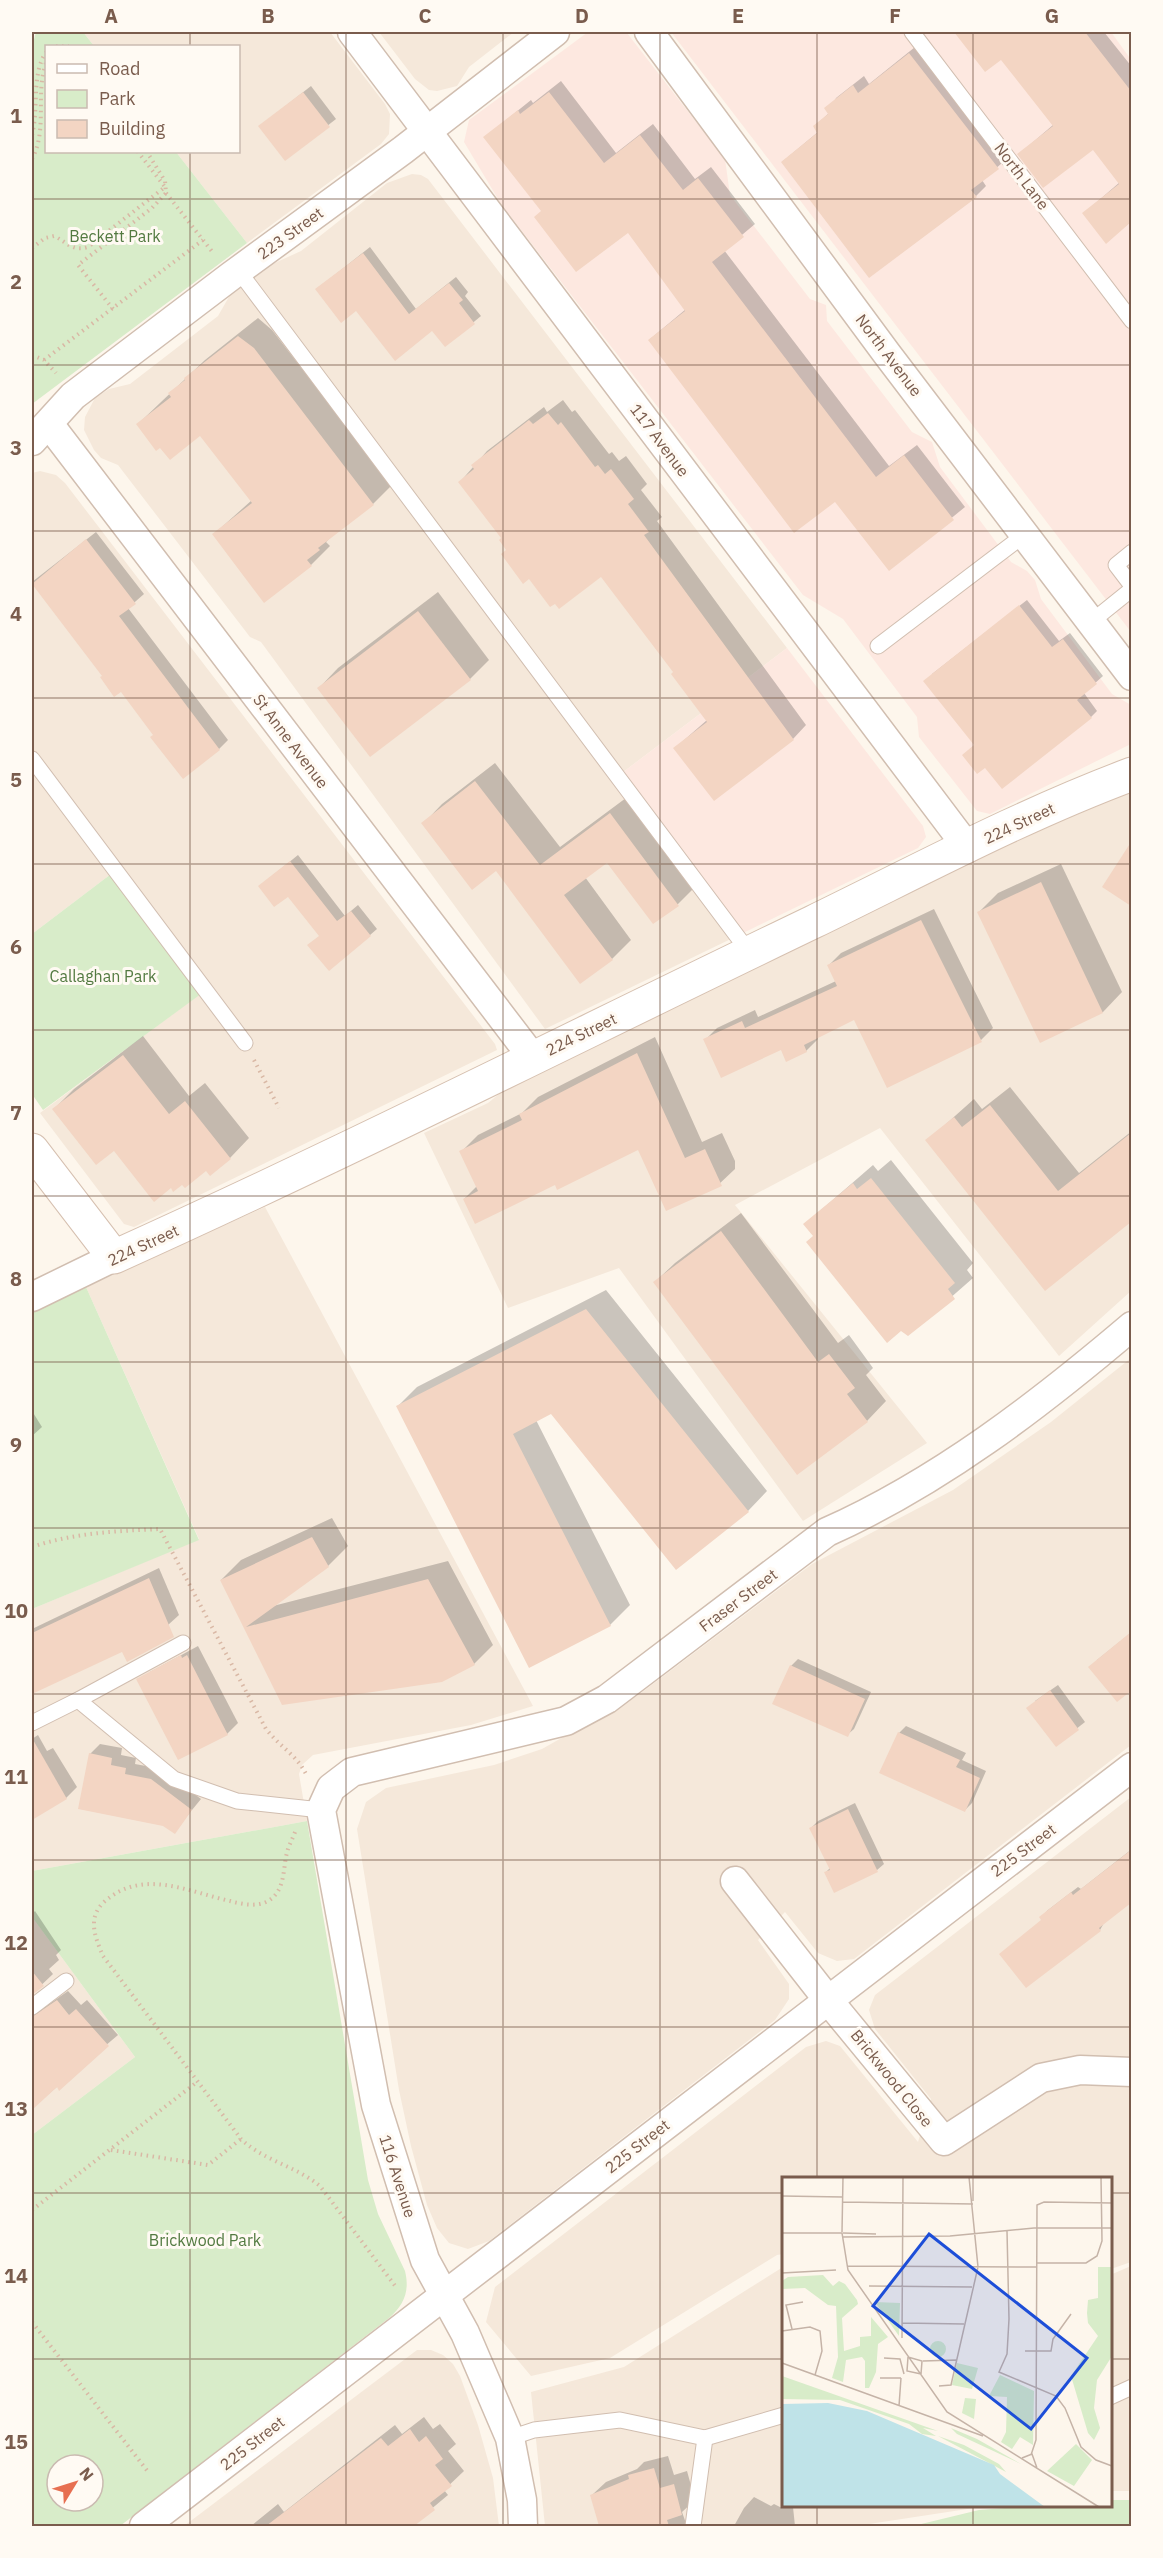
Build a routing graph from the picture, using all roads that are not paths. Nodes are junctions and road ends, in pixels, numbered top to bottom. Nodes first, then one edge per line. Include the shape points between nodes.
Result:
1 (352, 32) edge
2 (555, 32) edge
3 (649, 32) edge
4 (912, 32) edge
5 (428, 131) junction
6 (235, 273) junction
7 (1131, 321) edge
8 (40, 433) edge
9 (1024, 536) junction
10 (1131, 552) edge
11 (1131, 587) edge
12 (1091, 622) junction
13 (878, 646) dead end
14 (1131, 676) edge
15 (32, 759) edge
16 (1131, 774) edge
17 (968, 848) junction
18 (749, 952) junction
19 (245, 1043) road end
20 (533, 1058) junction
21 (32, 1150) edge
22 (114, 1257) junction
23 (32, 1297) edge
24 (1131, 1326) edge
25 (183, 1643) dead end
26 (78, 1700) junction
27 (32, 1723) edge
28 (1131, 1767) edge
29 (321, 1810) junction
30 (735, 1881) dead end
31 (66, 1982) dead end
32 (828, 2000) junction
33 (32, 2007) edge
34 (1131, 2072) edge
35 (444, 2294) junction
36 (1131, 2387) edge
37 (1112, 2396) edge
38 (782, 2415) edge
39 (510, 2438) junction
40 (705, 2438) junction
41 (144, 2526) edge
42 (523, 2526) edge
43 (693, 2526) edge

1 - 5 street, 117 Avenue
2 - 5 street, 223 Street
3 - 9 street, North Avenue
4 - 7 lane, North Lane
5 - 6 street, 223 Street
5 - 17 street, 117 Avenue
6 - 8 street, 223 Street via 73,396
6 - 18 lane
8 - 20 street, St Anne Avenue
9 - 12 street, North Avenue
9 - 13 lane
10 - 11 lane via 1116,565
11 - 12 lane
12 - 14 street, North Avenue
15 - 19 lane
16 - 17 street, 224 Street
17 - 18 street, 224 Street
18 - 20 street, 224 Street
20 - 22 street, 224 Street via 269,1188
21 - 22 street
22 - 23 street, 224 Street
24 - 29 street, Fraser Street via 1067,1381 935,1474 827,1532 607,1699 566,1721 352,1772 331,1788
25 - 26 lane
26 - 27 lane
26 - 29 lane via 174,1779 237,1801
28 - 32 street, 225 Street
29 - 35 street, 116 Avenue via 376,2105 425,2260
30 - 32 street, Brickwood Close
31 - 33 lane
32 - 34 street, Brickwood Close via 944,2141 1041,2078 1080,2070
32 - 35 street, 225 Street
35 - 39 street, 116 Avenue via 487,2380
35 - 41 street, 225 Street
36 - 37 lane
38 - 40 lane
39 - 40 lane via 534,2430 620,2420
39 - 42 street, 116 Avenue
40 - 43 lane

